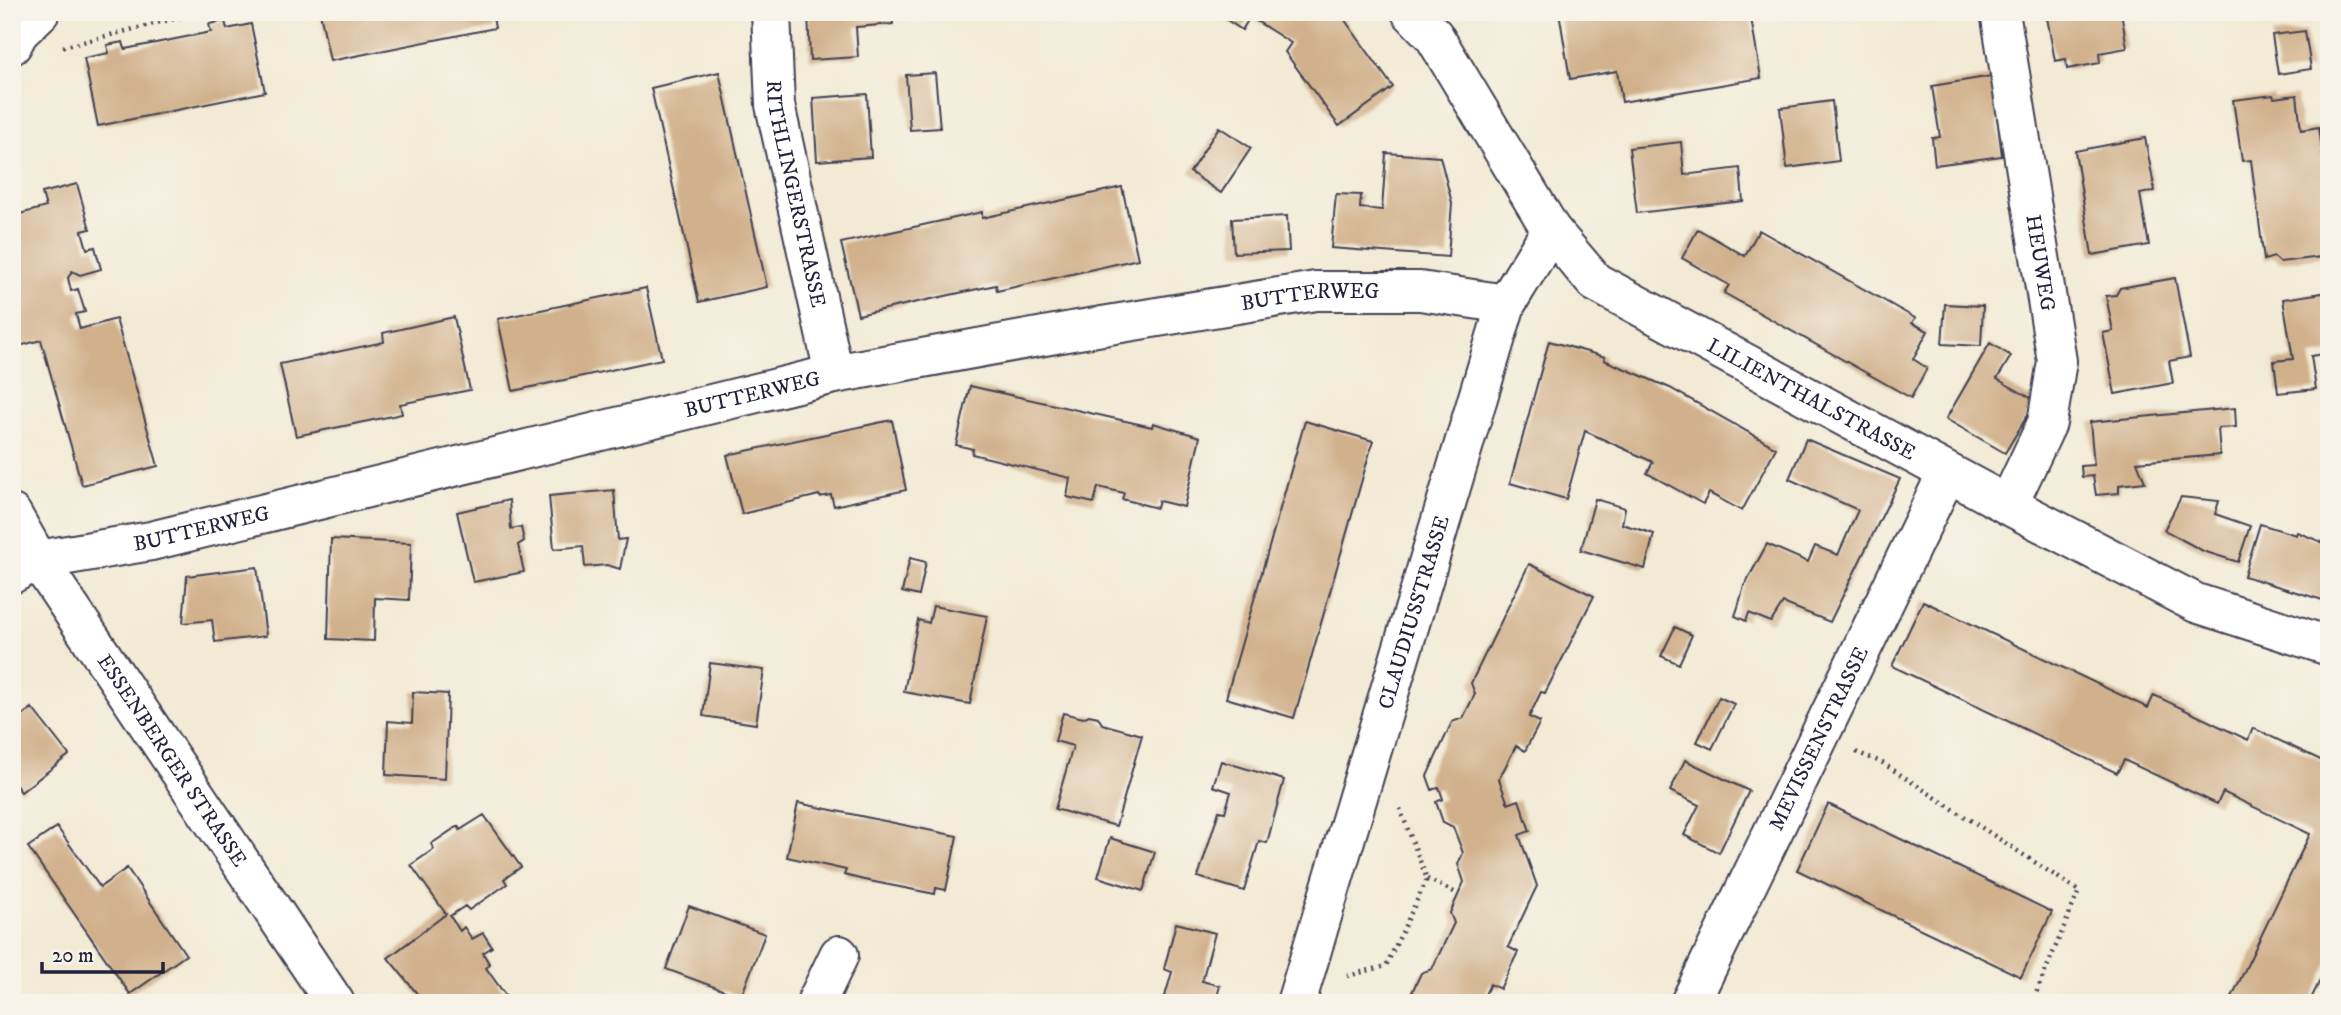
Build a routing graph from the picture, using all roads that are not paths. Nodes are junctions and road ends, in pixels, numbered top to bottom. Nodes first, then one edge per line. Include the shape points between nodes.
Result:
1 (40, 12) edge
2 (771, 12) edge
3 (1411, 12) edge
4 (2000, 12) edge
5 (12, 45) edge
6 (1551, 230) junction
7 (1506, 304) junction
8 (834, 374) junction
9 (1947, 473) junction
10 (2008, 505) junction
11 (12, 514) edge
12 (25, 567) edge
13 (2329, 646) edge
14 (839, 955) dead end
15 (1299, 995) edge
16 (335, 1003) edge
17 (816, 1003) edge
18 (1690, 1003) edge

1 - 5 street
2 - 8 street, RITHLINGERSTRASSE via 775,105
3 - 6 street, LILIENTHALSTRASSE via 1434,36
4 - 10 street, HEUWEG via 2057,361 2047,423
6 - 7 street, CLAUDIUSSTRASSE
6 - 9 street, LILIENTHALSTRASSE via 1595,282
7 - 8 street, BUTTERWEG via 1420,291 1316,291
7 - 15 street, CLAUDIUSSTRASSE
8 - 12 street, BUTTERWEG via 151,541
9 - 10 street, LILIENTHALSTRASSE
9 - 18 street, MEVISSENSTRASSE
10 - 13 street, LILIENTHALSTRASSE via 2196,603
11 - 12 street, ESSENBERGER STRASSE
12 - 16 street, ESSENBERGER STRASSE
14 - 17 street

